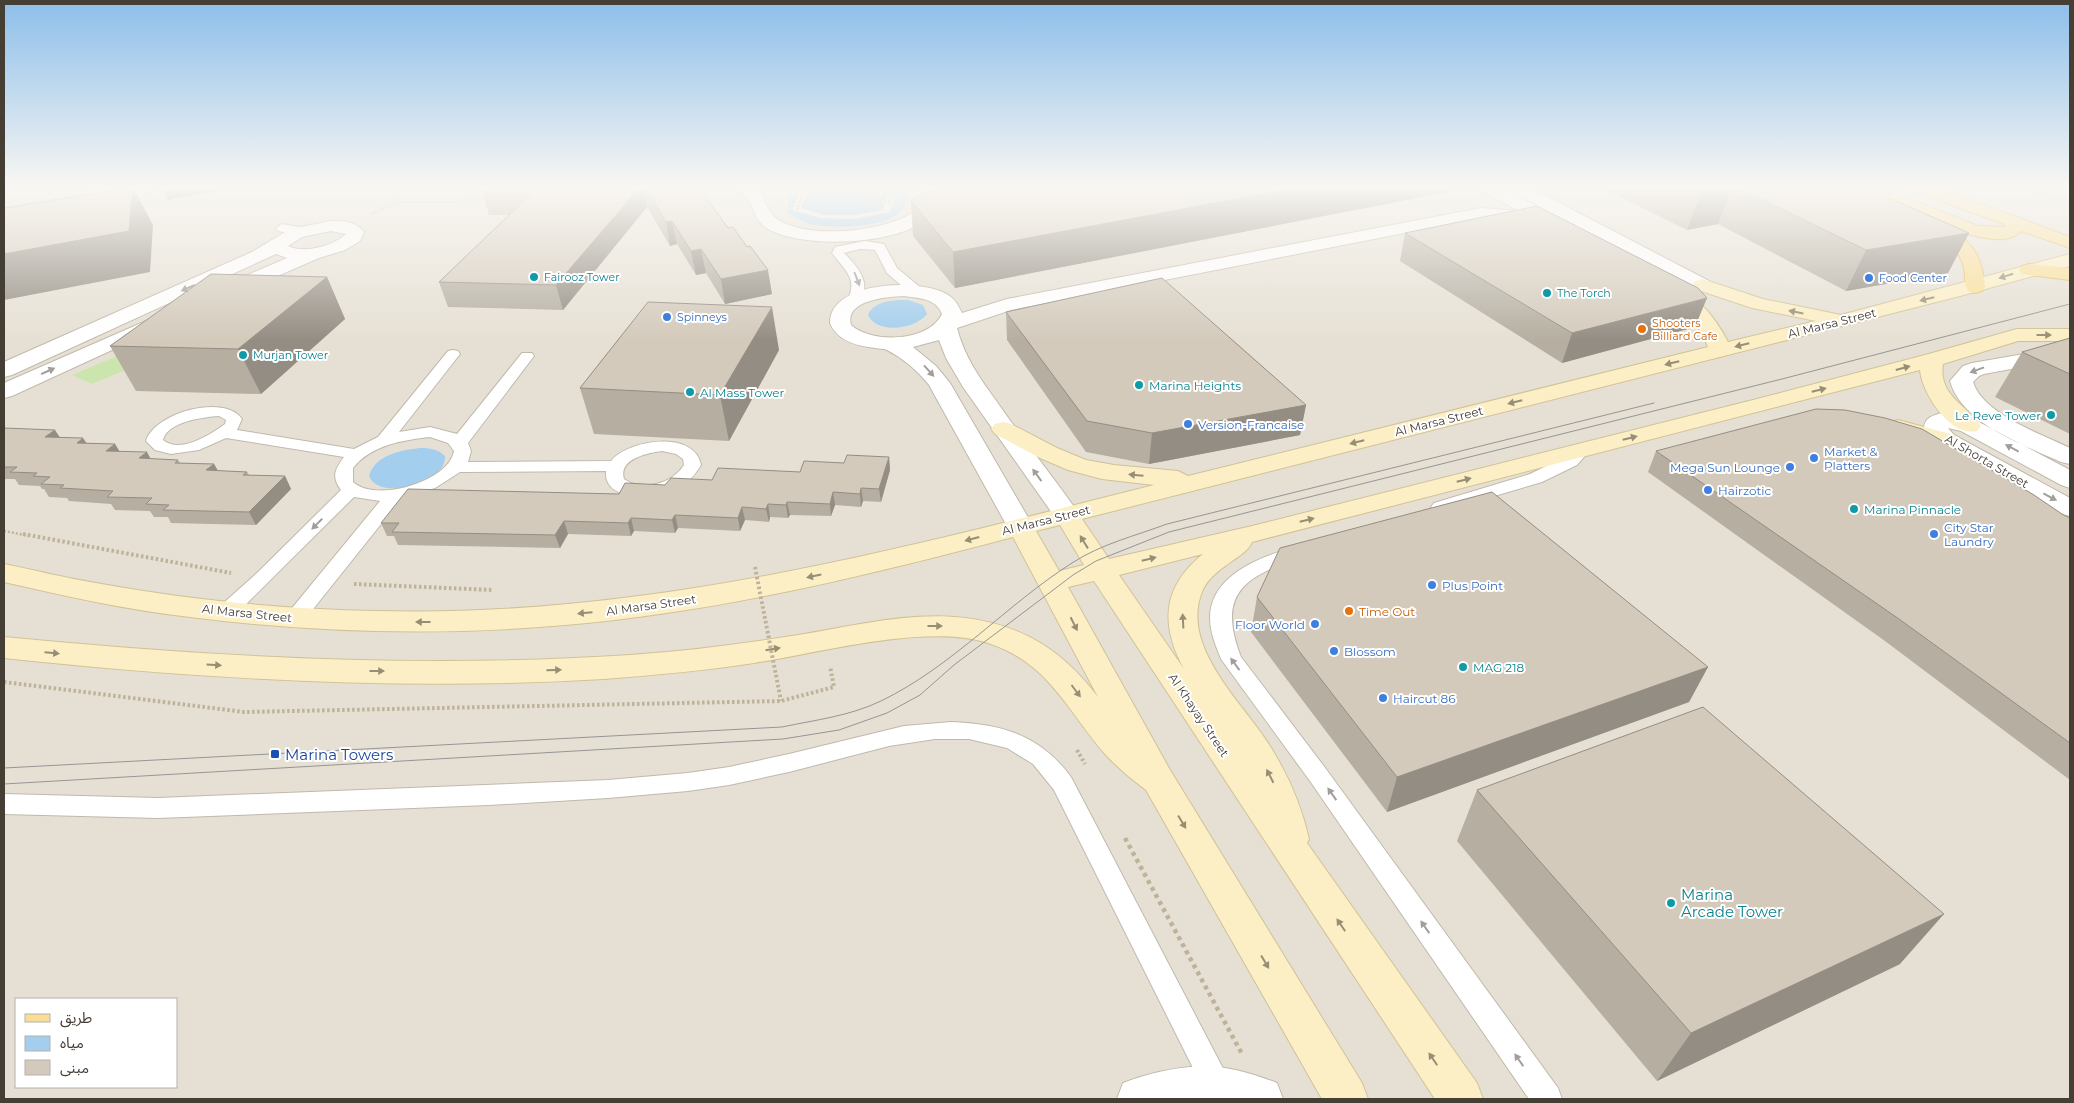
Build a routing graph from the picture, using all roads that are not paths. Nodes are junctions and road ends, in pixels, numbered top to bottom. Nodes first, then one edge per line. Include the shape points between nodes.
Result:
1 (278, 237) edge
2 (280, 237) edge
3 (354, 237) edge
4 (1355, 237) edge
5 (1582, 237) edge
6 (1604, 237) edge
7 (1952, 237) edge
8 (2056, 237) edge
9 (2070, 243) edge
10 (317, 252) junction
11 (2070, 260) edge
12 (2029, 270) junction
13 (2070, 274) edge
14 (1654, 277) joint
15 (1702, 285) joint
16 (1975, 287) junction
17 (916, 291) junction
18 (854, 301) junction
19 (945, 301) junction
20 (1007, 305) junction
21 (1844, 320) junction
22 (947, 325) junction
23 (2070, 334) edge
24 (889, 343) junction
25 (1978, 346) junction
26 (1720, 351) junction
27 (2070, 352) edge
28 (453, 354) dead end
29 (527, 356) dead end
30 (2024, 359) junction
31 (1933, 360) junction
32 (4, 370) edge
33 (4, 391) edge
34 (1761, 405) junction
35 (1821, 411) edge
36 (1874, 422) edge
37 (1968, 426) junction
38 (1004, 429) junction
39 (225, 433) dead end
40 (384, 440) junction
41 (1945, 440) junction
42 (460, 442) junction
43 (1582, 450) junction
44 (357, 454) junction
45 (2070, 457) edge
46 (615, 466) dead end
47 (456, 467) junction
48 (1202, 480) junction
49 (2070, 480) edge
50 (351, 490) junction
51 (395, 494) junction
52 (2070, 508) edge
53 (1421, 513) edge
54 (1066, 514) junction
55 (1020, 526) junction
56 (1252, 534) junction
57 (1319, 546) edge
58 (1102, 570) junction
59 (4, 573) edge
60 (1050, 582) junction
61 (226, 612) junction
62 (295, 618) junction
63 (4, 648) edge
64 (1158, 780) junction
65 (4, 804) edge
66 (1294, 856) junction
67 (1244, 1094) edge
68 (1139, 1099) edge
69 (1346, 1099) edge
70 (1461, 1099) edge
71 (1548, 1099) edge

1 -> 32 street via 252,258
2 - 10 street via 280,249 284,252
3 - 10 street via 343,248
4 - 20 street
5 - 14 street
6 - 15 street
7 - 16 main road via 1970,257
8 - 9 main road
33 -> 10 street
11 - 12 main road, Al Marsa Street
12 - 13 main road
12 -> 16 main road, Al Marsa Street
14 - 26 main road via 1701,315 1713,331
21 -> 15 main road via 1759,304
16 -> 21 main road, Al Marsa Street
17 - 18 street via 890,291
17 -> 18 lane via 892,270 880,247 844,248 838,253 860,282
17 - 19 street
18 - 24 street via 841,312 839,319 845,331 863,340
19 - 20 street
19 - 22 street, Al Khayay Street via 952,314
20 - 22 street
21 -> 26 main road, Al Marsa Street
22 - 24 street via 922,339
22 - 38 street, Al Khayay Street via 951,345 962,367
25 -> 23 main road via 2017,335
24 -> 55 street via 916,359 939,383
25 - 30 main road
25 - 31 main road
26 -> 48 main road, Al Marsa Street
27 - 30 street
28 - 40 lane
29 - 42 lane
30 -> 45 street via 1971,371 1961,381 1964,394 1995,420
34 -> 31 main road
31 - 37 main road via 1931,373 1935,388 1949,410
34 - 35 main road
43 -> 34 main road
36 - 41 main road
37 - 41 street, Al Shorta Street via 1942,420 1936,423 1936,430
49 -> 37 street, Al Shorta Street
48 -> 38 main road via 1096,470 1047,453
54 -> 38 street, Al Khayay Street
39 - 44 lane
40 - 42 lane via 430,432 453,437
40 - 44 lane
41 -> 52 street, Al Shorta Street via 2014,488
42 - 47 lane via 462,458
43 - 53 lane via 1571,461 1536,478
56 -> 43 main road
44 - 50 lane via 343,474 344,482
46 - 47 lane
47 - 51 lane via 430,484
48 - 54 main road, Al Marsa Street
50 - 51 lane via 362,494
50 -> 61 lane
51 - 62 lane
54 - 55 main road, Al Marsa Street
58 -> 54 main road, Al Khayay Street
55 - 60 main road
55 -> 62 main road, Al Marsa Street via 853,568 675,602 586,613 438,622
58 -> 56 main road
66 -> 56 main road via 1278,791 1246,735 1192,657 1182,624 1182,608 1194,580 1217,557
71 -> 57 lane via 1318,775 1230,659 1224,645 1219,617 1228,593 1236,583 1258,566
58 - 60 main road
58 - 66 main road, Al Khayay Street
59 - 61 main road, Al Marsa Street via 126,598
60 -> 64 main road
61 - 62 main road, Al Marsa Street
63 -> 64 main road via 248,667 506,672 725,657 910,627 959,627 984,630 1045,658 1061,672 1118,746
64 -> 69 main road
65 - 67 lane via 136,808 303,803 669,784 759,770 928,730 998,736 1019,743 1052,767
70 -> 66 main road, Al Khayay Street
67 - 68 street via 1172,1089

